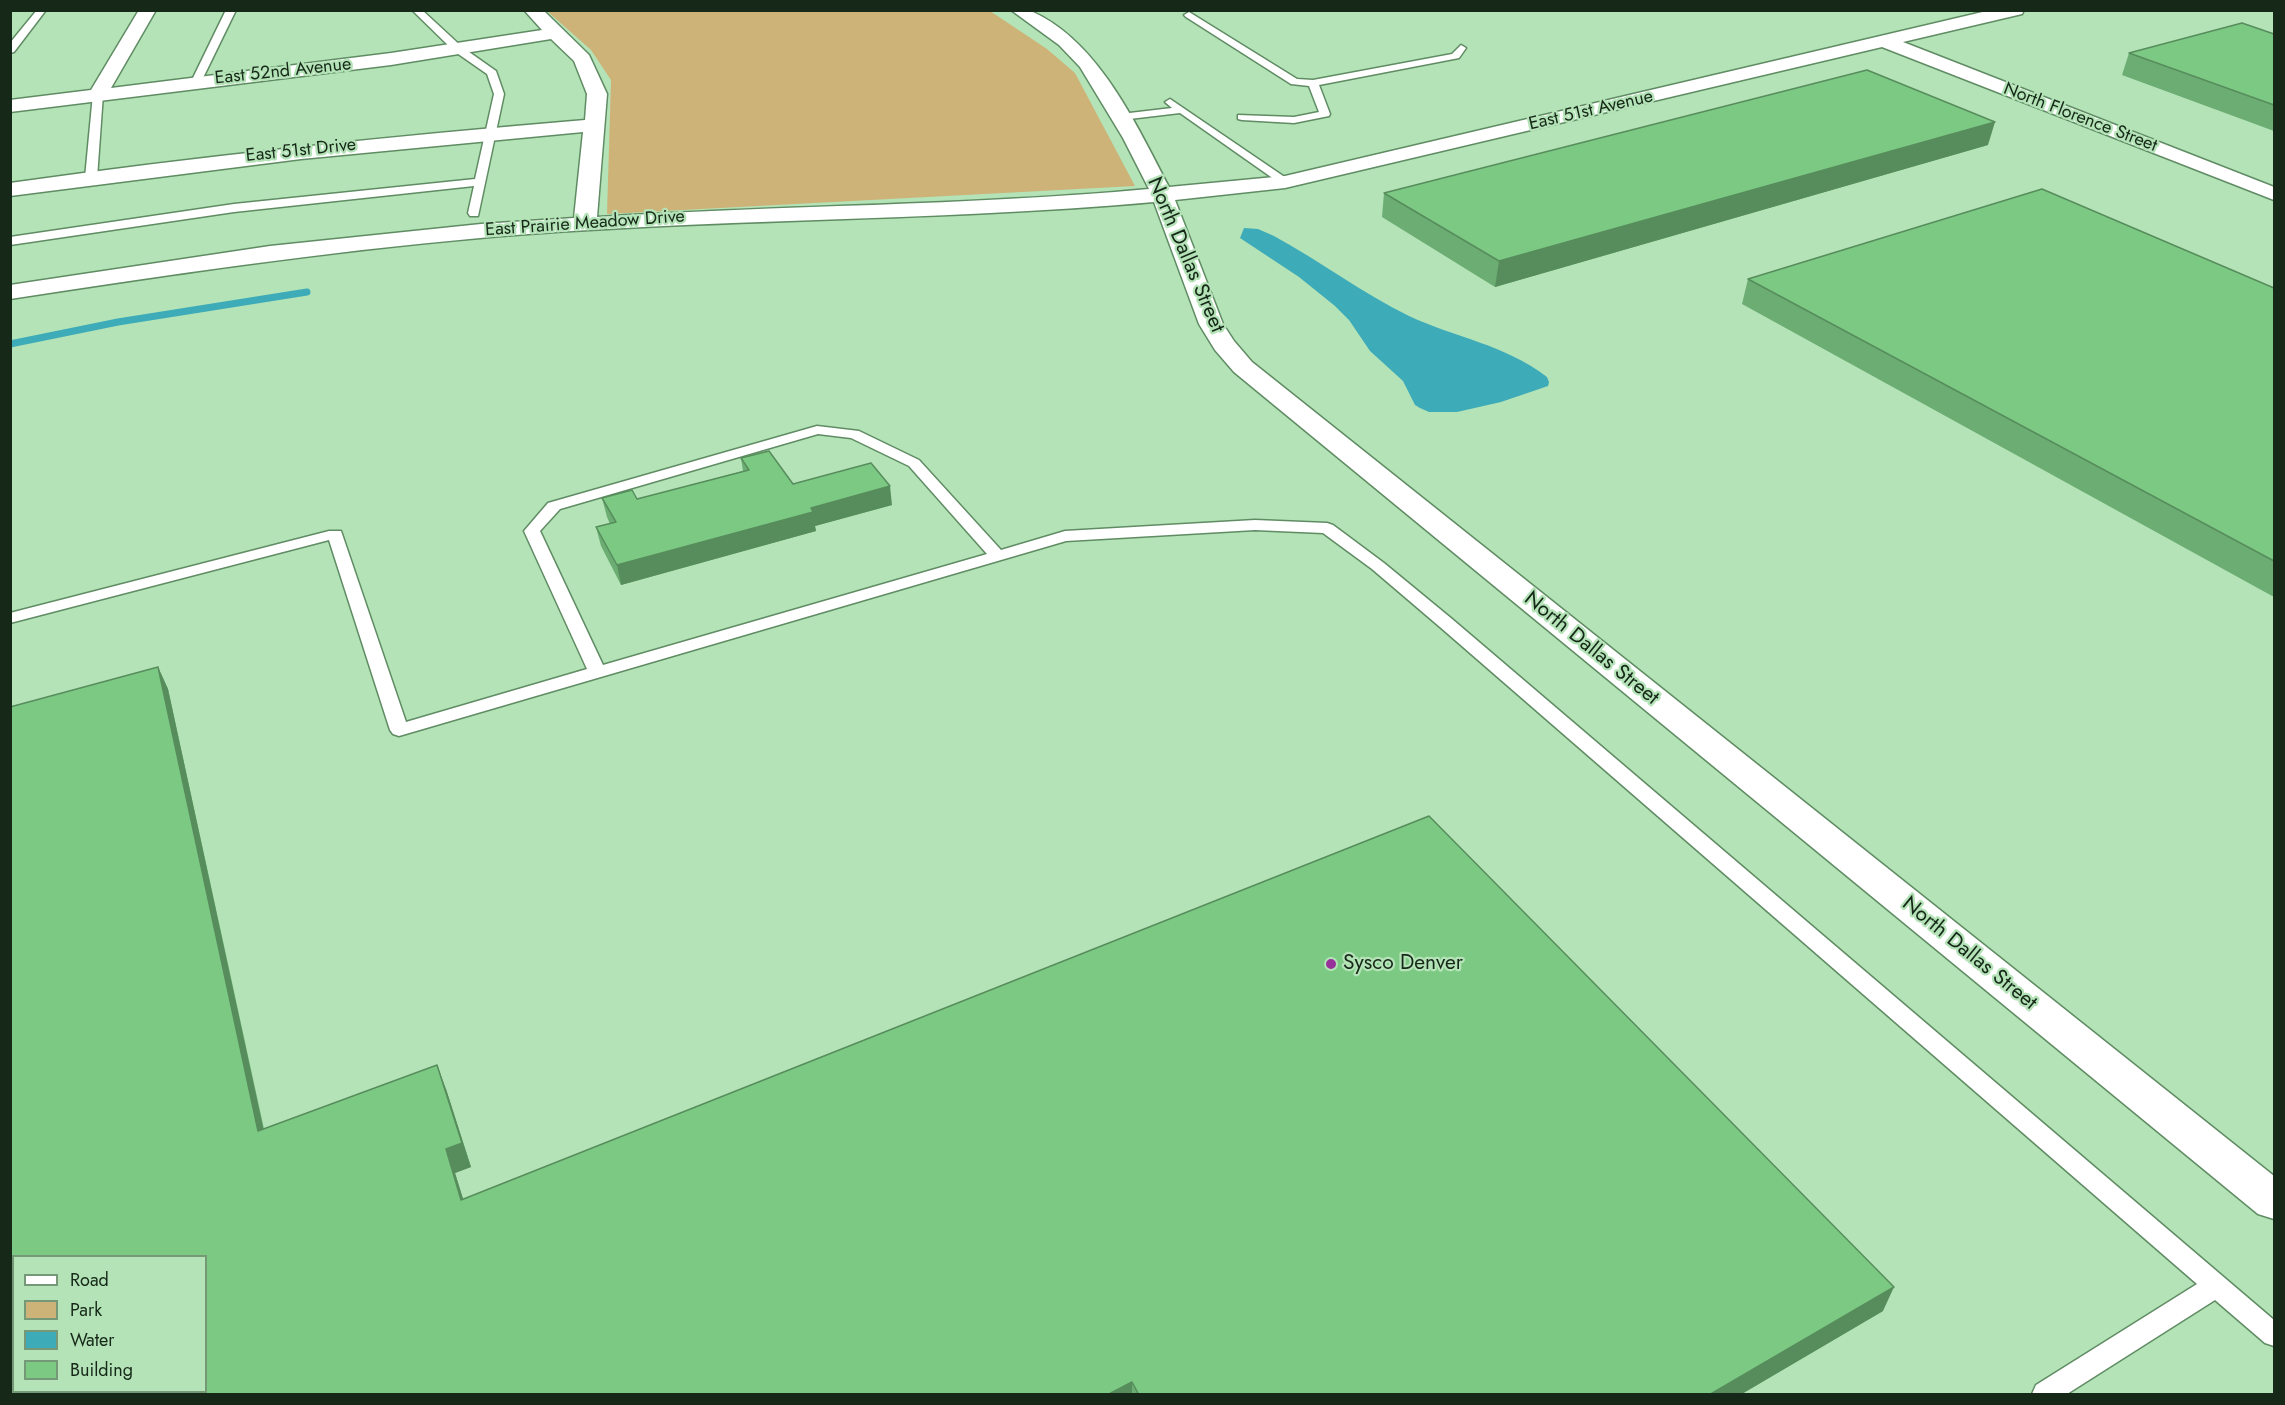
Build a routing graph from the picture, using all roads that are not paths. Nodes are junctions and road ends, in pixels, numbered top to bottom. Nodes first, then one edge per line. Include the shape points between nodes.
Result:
1 (42, 10) edge
2 (148, 10) edge
3 (231, 10) edge
4 (416, 10) edge
5 (532, 10) edge
6 (1019, 10) edge
7 (2016, 10) edge
8 (1189, 15) dead end
9 (554, 33) junction
10 (1886, 42) junction
11 (1461, 48) dead end
12 (10, 50) edge
13 (458, 50) junction
14 (196, 82) junction
15 (1313, 83) junction
16 (98, 94) junction
17 (1170, 102) dead end
18 (10, 106) edge
19 (1181, 110) junction
20 (1121, 117) junction
21 (1242, 117) dead end
22 (594, 124) junction
23 (490, 133) junction
24 (91, 178) junction
25 (480, 182) junction
26 (1285, 182) junction
27 (10, 190) edge
28 (2274, 194) edge
29 (1163, 196) junction
30 (474, 213) dead end
31 (585, 223) junction
32 (10, 241) edge
33 (10, 292) edge
34 (998, 556) junction
35 (10, 618) edge
36 (597, 672) junction
37 (2274, 1201) edge
38 (2217, 1285) junction
39 (2274, 1335) edge
40 (2045, 1395) edge

1 - 12 lane
2 - 16 street
3 - 14 lane
4 - 13 lane
5 - 9 street
6 - 20 street, North Dallas Street via 1079,53
7 - 10 street, East 51st Avenue
8 - 15 lane via 1295,82
9 - 13 street, East 52nd Avenue
9 - 22 street via 582,59 597,94
10 - 26 street, East 51st Avenue
10 - 28 street, North Florence Street
11 - 15 lane via 1455,56
13 - 14 street, East 52nd Avenue
13 - 23 lane via 492,73 498,84
14 - 16 street, East 52nd Avenue
15 - 21 lane via 1325,114 1284,122
16 - 18 street, East 52nd Avenue
16 - 24 lane
17 - 19 lane
19 - 20 lane
19 - 26 lane
20 - 29 street, North Dallas Street
22 - 23 street, East 51st Drive
22 - 31 street
23 - 24 street, East 51st Drive via 334,147
23 - 25 lane
24 - 27 street, East 51st Drive
25 - 30 lane
25 - 32 lane via 244,207
26 - 29 street, East 51st Avenue
29 - 31 street, East Prairie Meadow Drive
29 - 37 street, North Dallas Street via 1211,324 1224,345 1259,381
31 - 33 street, East Prairie Meadow Drive via 312,248
34 - 36 lane
34 - 36 lane via 914,463 854,434 817,430 554,506 532,531
34 - 38 lane via 1065,536 1256,525 1327,528 1437,616
35 - 36 lane via 335,534 399,730
38 - 39 lane
38 - 40 lane

